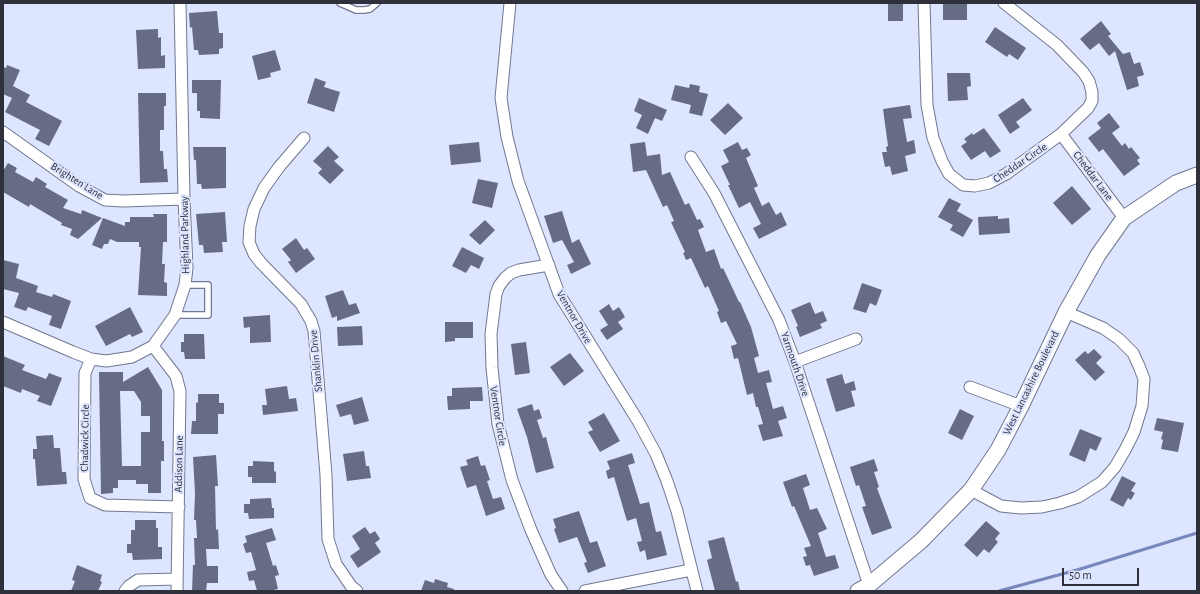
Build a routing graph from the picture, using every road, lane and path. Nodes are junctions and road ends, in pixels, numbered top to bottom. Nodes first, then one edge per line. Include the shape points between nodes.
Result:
1 (180, 3) edge
2 (340, 3) edge
3 (377, 3) edge
4 (510, 3) edge
5 (924, 3) edge
6 (1004, 3) edge
7 (3, 132) edge
8 (1061, 134) junction
9 (304, 138) dead end
10 (691, 157) dead end
11 (1197, 174) edge
12 (184, 199) junction
13 (1124, 218) junction
14 (549, 265) junction
15 (185, 285) junction
16 (1066, 312) junction
17 (174, 315) junction
18 (3, 322) edge
19 (856, 339) dead end
20 (153, 346) junction
21 (91, 359) junction
22 (795, 362) junction
23 (970, 387) dead end
24 (1021, 406) junction
25 (971, 490) junction
26 (179, 507) junction
27 (691, 570) junction
28 (177, 579) junction
29 (864, 588) edge
30 (125, 591) edge
31 (177, 591) edge
32 (357, 591) edge
33 (562, 591) edge
34 (585, 591) edge
35 (697, 591) edge

1 - 12 street, Highland Parkway
2 - 3 lane via 356,10 364,10
4 - 14 street, Ventnor Drive via 501,98 518,181
5 - 8 street, Cheddar Circle via 927,105 933,138 949,174 963,185 989,183 1006,174
6 - 8 street, Cheddar Circle via 1057,45 1089,81 1092,100 1088,108
7 - 12 street, Brighten Lane via 79,186 105,200
8 - 13 street, Cheddar Lane
9 - 32 street, Shanklin Drive via 264,188 254,208 249,242 261,263 301,304 309,316 314,331 326,475 328,539 336,564
10 - 22 street, Yarmouth Drive via 714,193 779,320
11 - 13 main road, West Lancashire Boulevard via 1176,183
12 - 15 street, Highland Parkway via 188,268
13 - 16 main road, West Lancashire Boulevard via 1098,255
14 - 27 street, Ventnor Drive via 559,294 656,454 677,511
14 - 33 street, Ventnor Circle via 511,273 499,286 491,334 492,368 498,424 512,480 551,575
15 - 17 street, Highland Parkway
15 - 17 lane via 208,285 208,315
16 - 24 main road, West Lancashire Boulevard
16 - 25 street via 1103,328 1119,339 1133,354 1139,366 1144,379 1142,406 1125,450 1102,482 1078,497 1060,503 1042,507 1001,506
17 - 20 street, Highland Parkway
18 - 21 street, Highland Parkway
19 - 22 street
20 - 21 street, Highland Parkway via 132,357 106,361
20 - 26 street, Addison Lane via 176,376 180,391
21 - 26 street, Chadwick Circle via 85,373 84,479 90,498 106,505
22 - 29 street, Yarmouth Drive
23 - 24 street
24 - 25 main road, West Lancashire Boulevard via 998,450
25 - 29 main road, West Lancashire Boulevard via 921,541
26 - 28 street, Addison Lane
27 - 34 street
27 - 35 street, Ventnor Drive
28 - 30 street via 138,580
28 - 31 street, Addison Lane

